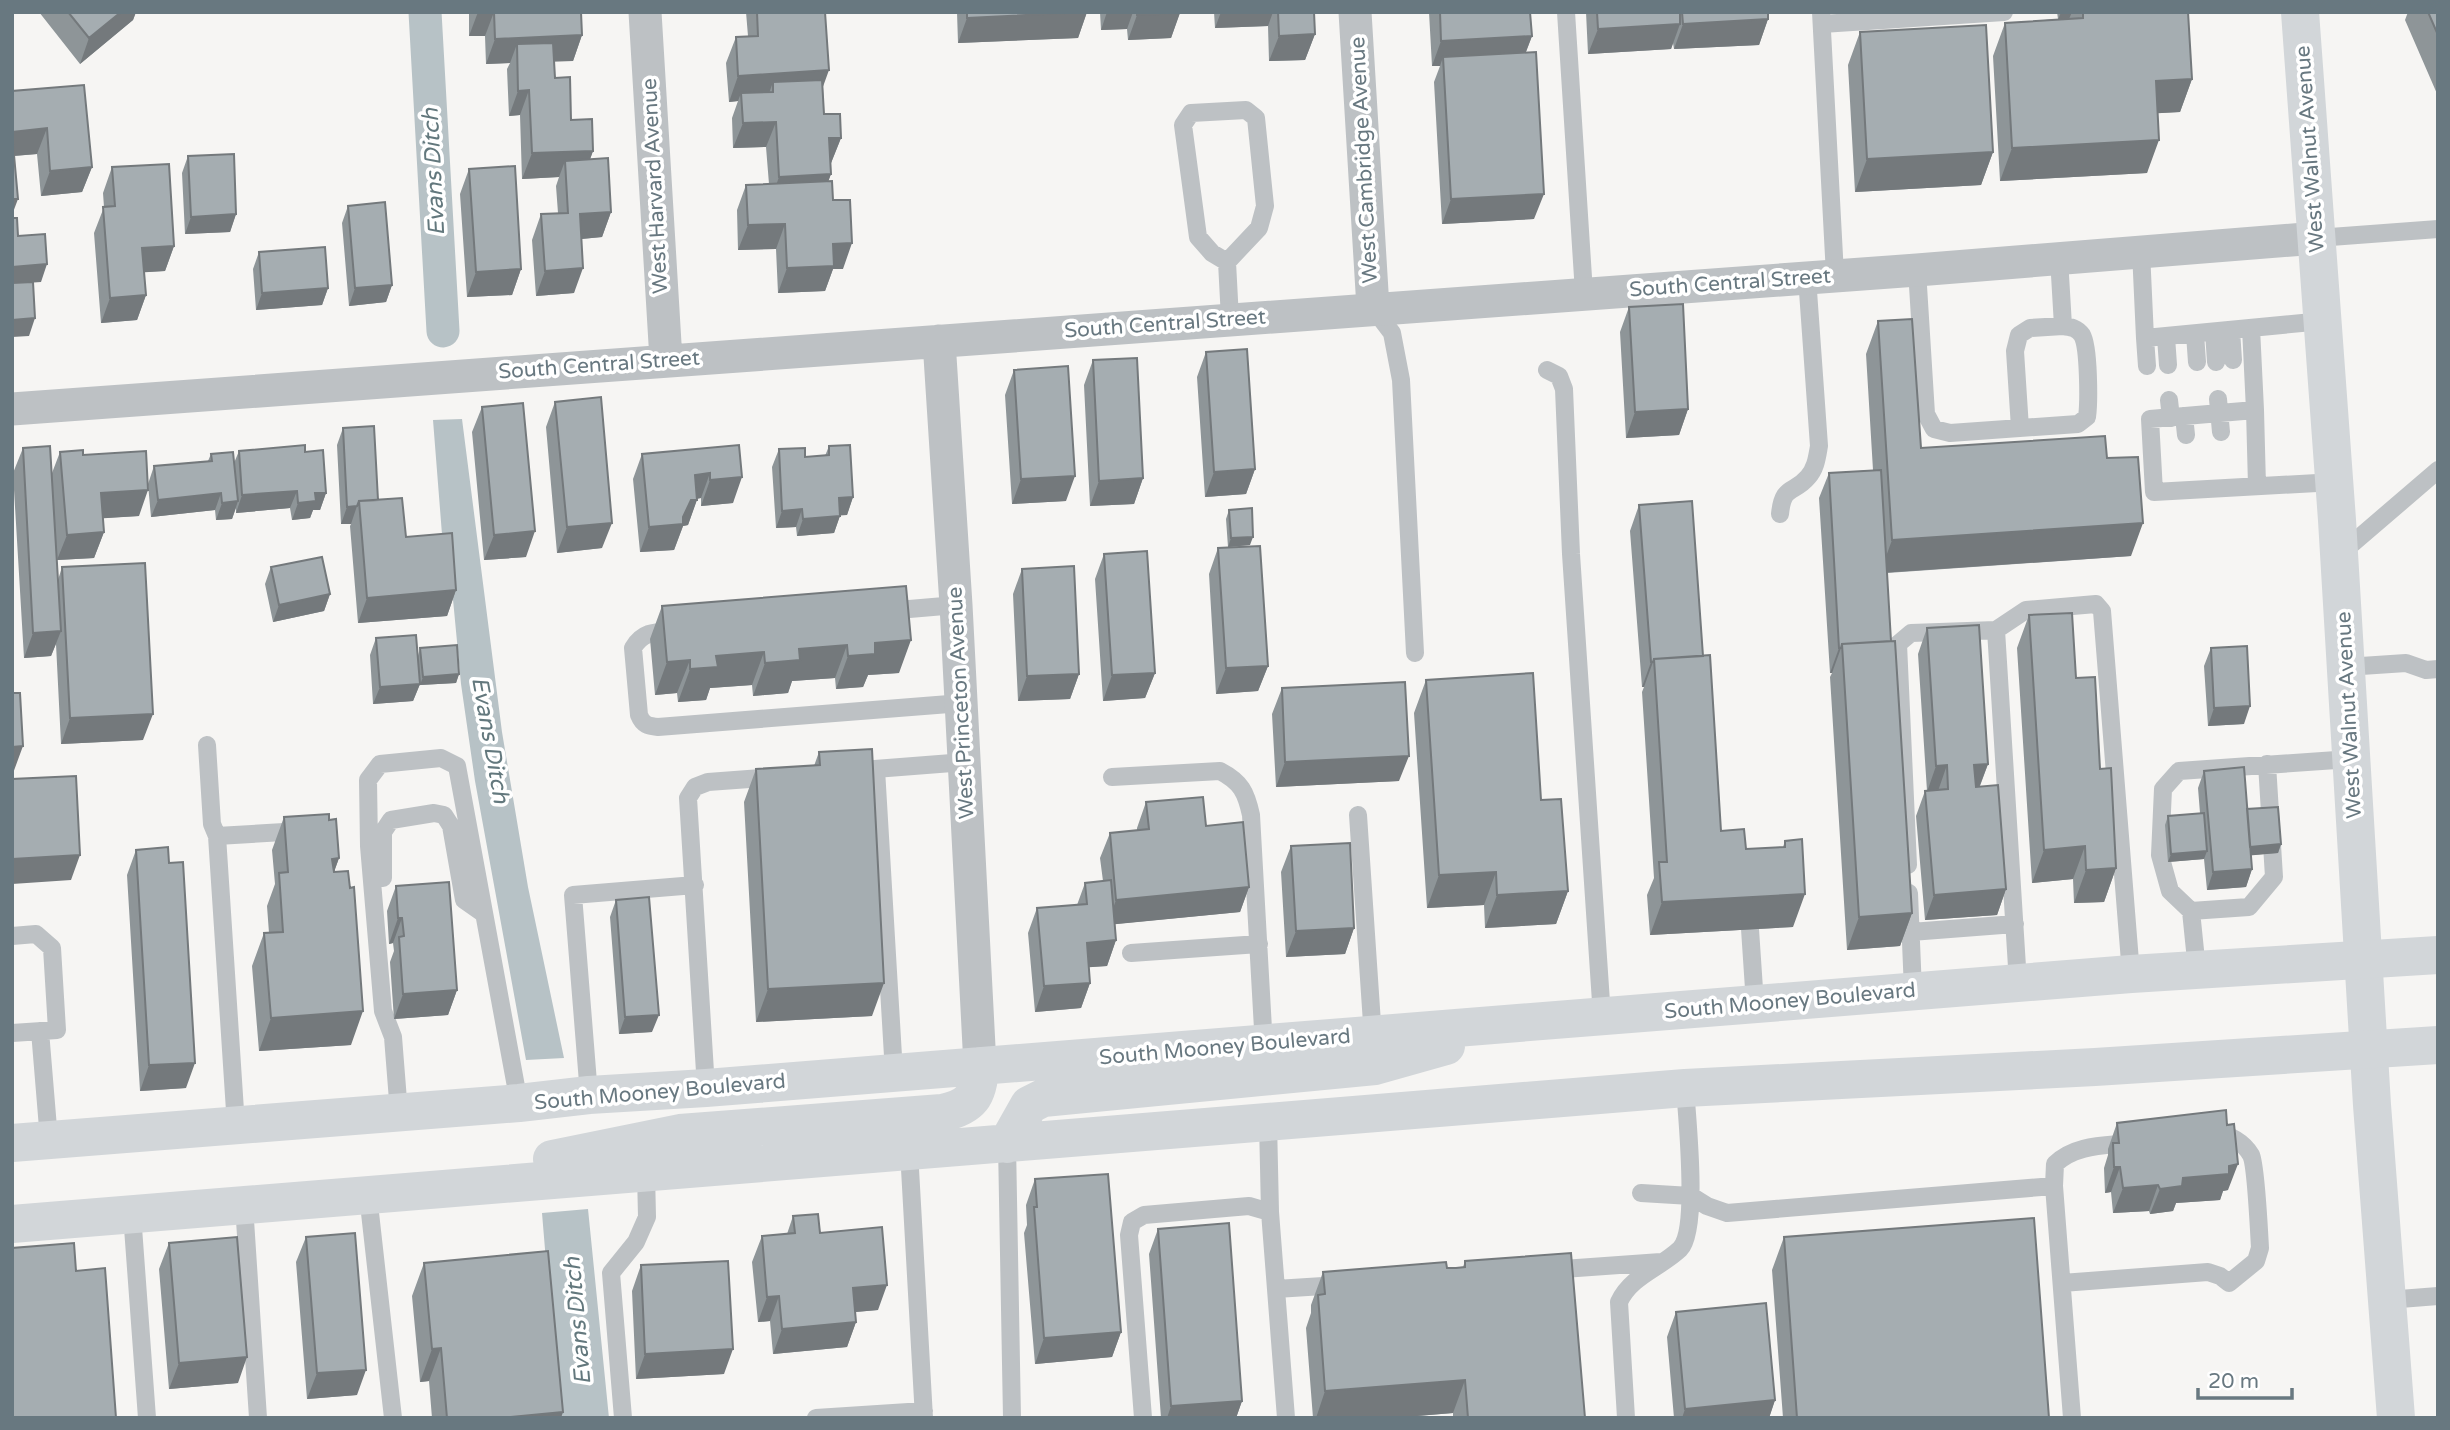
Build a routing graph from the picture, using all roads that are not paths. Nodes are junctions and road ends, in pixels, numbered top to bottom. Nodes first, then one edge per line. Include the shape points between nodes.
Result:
1 (645, 12) edge
2 (1355, 12) edge
3 (1566, 12) edge
4 (2004, 12) edge
5 (2300, 12) edge
6 (1822, 18) edge
7 (2438, 229) edge
8 (2317, 238) junction
9 (2141, 251) junction
10 (2059, 258) junction
11 (1227, 262) junction
12 (1917, 270) junction
13 (1821, 276) junction
14 (1584, 293) junction
15 (1373, 308) junction
16 (1230, 319) junction
17 (2323, 321) junction
18 (2063, 326) junction
19 (2251, 328) junction
20 (2222, 331) junction
21 (2195, 334) junction
22 (2166, 337) junction
23 (2145, 338) junction
24 (939, 341) junction
25 (666, 360) junction
26 (2224, 361) dead end
27 (2197, 362) dead end
28 (2168, 365) dead end
29 (2147, 366) dead end
30 (1546, 370) dead end
31 (2227, 406) junction
32 (12, 408) edge
33 (2255, 410) junction
34 (2020, 428) junction
35 (2221, 432) dead end
36 (2438, 470) edge
37 (2335, 482) junction
38 (2257, 486) junction
39 (1780, 514) dead end
40 (2339, 555) junction
41 (956, 605) junction
42 (874, 612) edge
43 (696, 629) edge
44 (1996, 630) junction
45 (1415, 653) dead end
46 (2346, 667) junction
47 (2438, 669) edge
48 (962, 703) junction
49 (207, 745) dead end
50 (2351, 758) junction
51 (965, 762) junction
52 (2267, 764) junction
53 (876, 769) junction
54 (837, 772) edge
55 (799, 775) edge
56 (1112, 777) dead end
57 (1358, 815) dead end
58 (320, 830) edge
59 (217, 836) junction
60 (695, 885) junction
61 (2191, 911) junction
62 (484, 914) junction
63 (2015, 924) junction
64 (1750, 929) edge
65 (1911, 932) junction
66 (12, 936) edge
67 (1259, 944) junction
68 (1131, 953) dead end
69 (2438, 955) edge
70 (2363, 959) junction
71 (2197, 970) junction
72 (2131, 974) junction
73 (2018, 983) junction
74 (1913, 991) junction
75 (1755, 1004) junction
76 (1602, 1017) junction
77 (40, 1031) junction
78 (12, 1033) edge
79 (393, 1039) junction
80 (2438, 1045) edge
81 (2369, 1049) junction
82 (1374, 1050) junction
83 (1266, 1059) junction
84 (980, 1066) junction
85 (894, 1073) junction
86 (706, 1088) junction
87 (1685, 1088) junction
88 (589, 1095) junction
89 (519, 1103) junction
90 (399, 1113) junction
91 (1268, 1122) junction
92 (236, 1126) junction
93 (2193, 1137) edge
94 (2153, 1141) edge
95 (30, 1142) edge
96 (1007, 1143) junction
97 (909, 1151) junction
98 (646, 1172) junction
99 (2054, 1186) junction
100 (1641, 1193) dead end
101 (381, 1194) junction
102 (1691, 1196) junction
103 (244, 1205) junction
104 (1270, 1212) junction
105 (132, 1214) junction
106 (12, 1224) edge
107 (1661, 1262) junction
108 (1537, 1270) edge
109 (1359, 1283) edge
110 (2062, 1283) junction
111 (1276, 1289) junction
112 (2438, 1296) edge
113 (2387, 1300) junction
114 (924, 1414) edge
115 (146, 1418) edge
116 (258, 1418) edge
117 (393, 1418) edge
118 (623, 1418) edge
119 (816, 1418) edge
120 (1012, 1418) edge
121 (1143, 1418) edge
122 (1286, 1418) edge
123 (1626, 1418) edge
124 (2072, 1418) edge
125 (2396, 1418) edge

1 - 25 street, West Harvard Avenue
2 - 15 street, West Cambridge Avenue
3 - 14 lane
4 - 6 lane
5 - 8 main road, West Walnut Avenue
6 - 13 lane
7 - 8 lane
8 - 9 street, South Central Street
8 - 17 main road, West Walnut Avenue
9 - 10 street, South Central Street
9 - 23 lane
10 - 12 street, South Central Street
10 - 18 lane
11 - 11 lane via 1259,228 1265,206 1256,118 1245,110 1191,113 1183,125 1198,237
11 - 16 lane
12 - 13 street, South Central Street
12 - 34 lane via 1926,414 1934,429 1950,433
13 - 14 street, South Central Street
13 - 39 lane via 1816,465 1807,479 1786,491
14 - 15 street, South Central Street
15 - 16 street, South Central Street
15 - 45 lane via 1392,333 1401,380
16 - 24 street, South Central Street
17 - 19 lane
17 - 37 main road, West Walnut Avenue
18 - 34 lane via 2030,328 2018,335
18 - 34 lane via 2074,327 2082,335 2087,417 2078,424
19 - 20 lane
19 - 33 lane
20 - 21 lane
20 - 26 lane
21 - 22 lane
21 - 27 lane
22 - 23 lane
22 - 28 lane
23 - 29 lane
24 - 25 street, South Central Street
24 - 41 street, West Princeton Avenue
25 - 32 street, South Central Street
30 - 76 lane via 1559,376 1564,389
31 - 33 lane
31 - 35 lane
31 - 38 lane via 2185,414 2150,410 2154,492 2189,482 2224,480
33 - 38 lane
36 - 40 lane
37 - 38 lane
37 - 40 main road, West Walnut Avenue
40 - 46 main road, West Walnut Avenue
41 - 42 lane
41 - 48 street, West Princeton Avenue
43 - 48 lane via 645,635 633,648 639,715 648,726
44 - 63 lane
44 - 65 lane via 1911,633 1898,644
44 - 72 lane via 2026,610 2096,604 2102,611
46 - 47 lane via 2406,663
46 - 50 main road, West Walnut Avenue
48 - 51 street, West Princeton Avenue
49 - 59 lane via 212,824
50 - 52 lane
50 - 70 main road, West Walnut Avenue
51 - 53 lane
51 - 84 street, West Princeton Avenue
52 - 61 lane via 2274,877 2249,907
52 - 61 lane via 2179,771 2163,789 2160,855 2170,891
53 - 54 lane
53 - 85 lane
55 - 60 lane via 695,787 688,798
56 - 67 lane via 1220,771 1236,779 1251,815
57 - 82 lane
58 - 59 lane
59 - 92 lane
60 - 86 lane
60 - 88 lane via 573,895
61 - 71 lane
62 - 79 lane via 464,900 451,826 444,815 391,820 383,832 382,859
62 - 79 lane via 457,766 441,758 380,764 368,780 369,846 383,1011
62 - 89 lane
63 - 65 lane
63 - 73 lane
64 - 75 lane
65 - 74 lane
66 - 77 lane via 36,934 52,948 57,1030
67 - 68 lane
67 - 83 lane
69 - 70 main road, South Mooney Boulevard
70 - 71 main road, South Mooney Boulevard
70 - 81 main road, West Walnut Avenue
71 - 72 main road, South Mooney Boulevard
72 - 73 main road, South Mooney Boulevard
73 - 74 main road, South Mooney Boulevard
74 - 75 main road, South Mooney Boulevard
75 - 76 main road, South Mooney Boulevard
76 - 82 main road, South Mooney Boulevard via 1529,1022
77 - 78 lane
77 - 95 lane
79 - 90 lane
80 - 81 main road
81 - 87 main road
81 - 113 main road, West Walnut Avenue
82 - 83 main road, South Mooney Boulevard
83 - 84 main road, South Mooney Boulevard
83 - 96 main road via 1043,1098 1029,1105
84 - 85 main road, South Mooney Boulevard
84 - 101 main road via 975,1096 959,1110 680,1133
85 - 86 main road, South Mooney Boulevard
86 - 88 main road, South Mooney Boulevard
87 - 91 main road
87 - 102 lane
88 - 89 main road, South Mooney Boulevard
89 - 90 main road, South Mooney Boulevard
90 - 92 main road, South Mooney Boulevard
91 - 96 main road
91 - 104 lane
92 - 95 main road, South Mooney Boulevard
93 - 110 lane via 2224,1134 2241,1143 2252,1157 2260,1248 2256,1261 2229,1283 2208,1272
94 - 99 lane via 2086,1147 2065,1155 2056,1164
96 - 97 main road
96 - 120 lane
97 - 98 main road
97 - 114 lane
98 - 101 main road
98 - 118 lane via 647,1217 636,1242 611,1273
99 - 102 lane via 1727,1213
99 - 110 lane
100 - 102 lane
101 - 103 main road
101 - 117 lane
102 - 107 lane via 1687,1236 1681,1248
103 - 105 main road
103 - 116 lane
104 - 111 lane
104 - 121 lane via 1249,1206 1144,1215 1132,1222 1129,1235
105 - 106 main road
105 - 115 lane
107 - 108 lane
107 - 123 lane via 1625,1289 1619,1302
109 - 111 lane
110 - 124 lane
111 - 122 lane
112 - 113 lane
113 - 125 main road, West Walnut Avenue
114 - 119 lane

